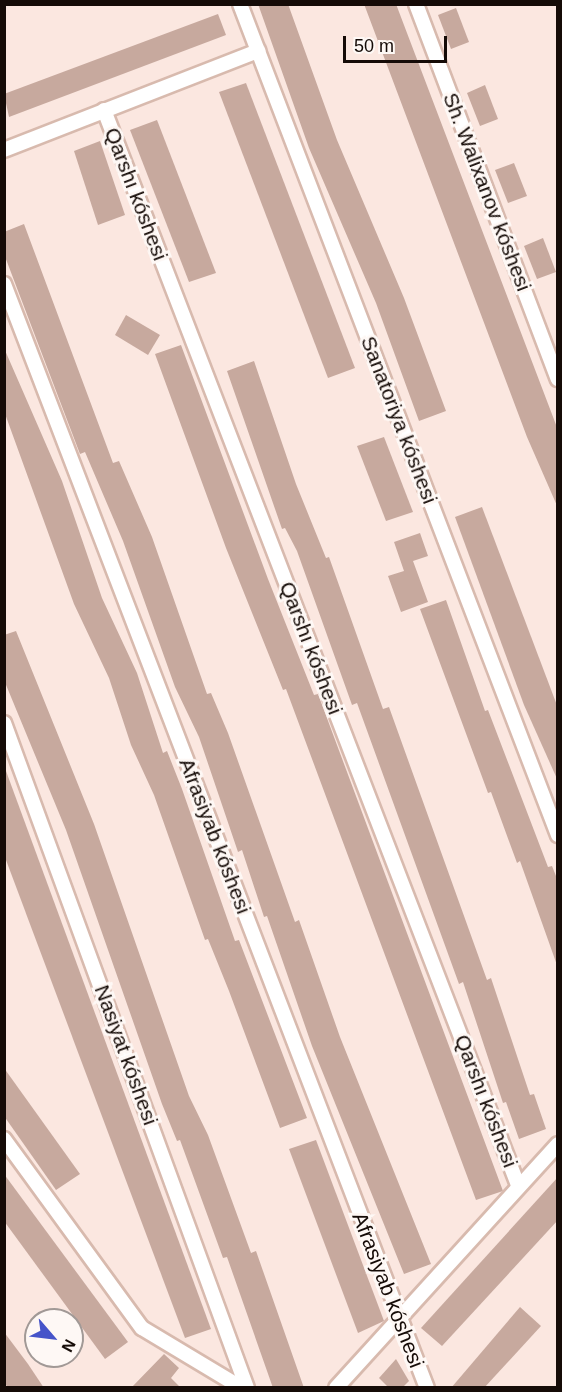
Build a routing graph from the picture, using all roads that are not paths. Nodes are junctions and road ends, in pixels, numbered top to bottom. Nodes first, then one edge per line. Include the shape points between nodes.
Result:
1 (240, 4) edge
2 (416, 4) edge
3 (258, 51) junction
4 (104, 110) junction
5 (4, 150) edge
6 (4, 284) edge
7 (558, 379) edge
8 (4, 723) edge
9 (558, 835) edge
10 (4, 1139) edge
11 (558, 1144) edge
12 (518, 1185) junction
13 (399, 1319) junction
14 (242, 1388) edge
15 (247, 1388) edge
16 (336, 1388) edge
17 (427, 1388) edge

1 - 3 street, Sanatoriya kóshesi
2 - 7 street, Sh. Walixanov kóshesi
3 - 4 street
3 - 9 street, Sanatoriya kóshesi
4 - 5 street
4 - 12 street, Qarshı kóshesi
6 - 13 street, Afrasiyab kóshesi
8 - 15 street, Nasiyat kóshesi
10 - 14 street via 142,1328
11 - 12 street
12 - 13 street
13 - 16 street
13 - 17 street, Afrasiyab kóshesi

